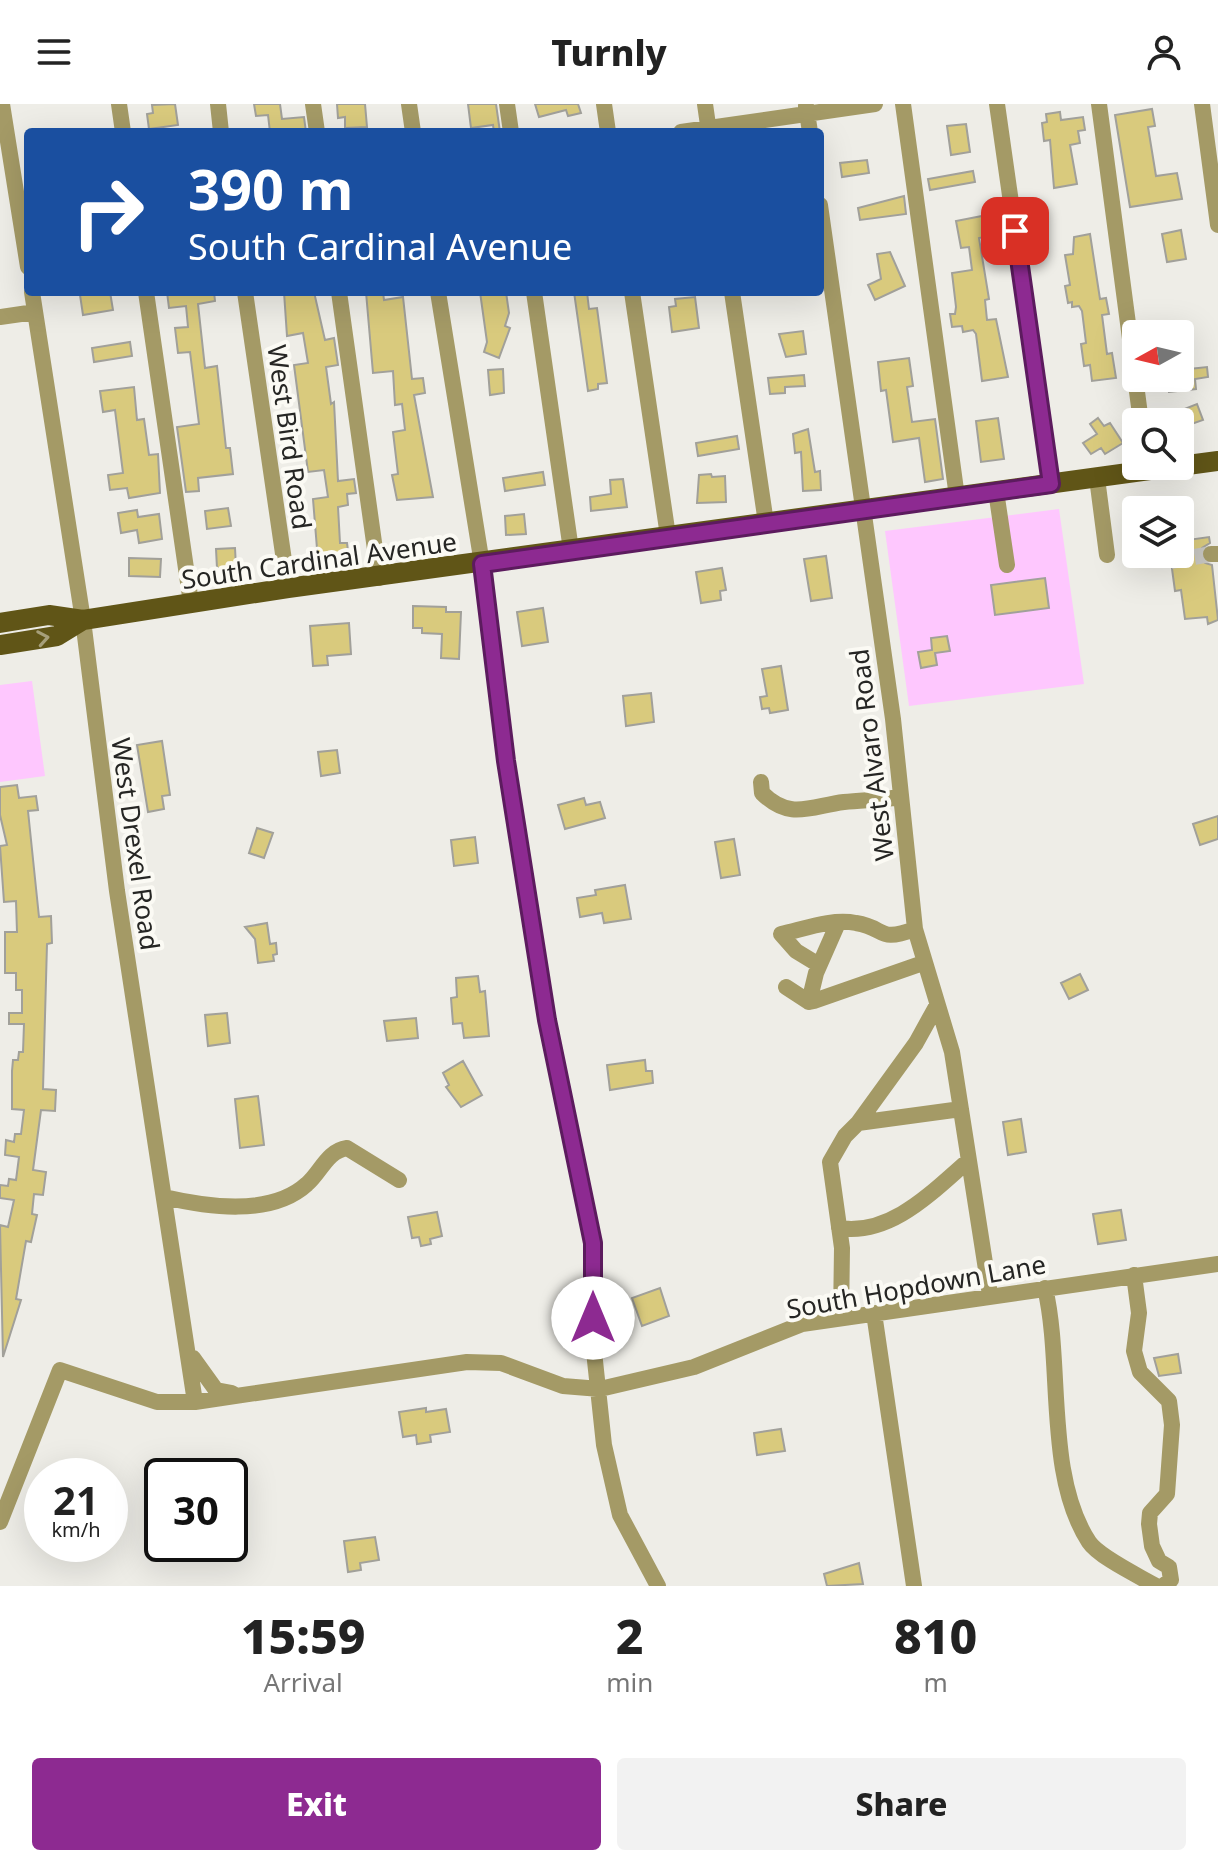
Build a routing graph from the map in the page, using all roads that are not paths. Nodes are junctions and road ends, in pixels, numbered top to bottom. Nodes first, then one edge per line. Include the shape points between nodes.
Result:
1 (2, 104) edge
2 (119, 104) edge
3 (218, 104) edge
4 (313, 104) edge
5 (409, 104) edge
6 (507, 104) edge
7 (604, 104) edge
8 (705, 104) edge
9 (875, 104) edge
10 (903, 104) edge
11 (997, 104) edge
12 (1099, 104) edge
13 (1202, 104) edge
14 (806, 109) edge
15 (122, 128) edge
16 (221, 128) edge
17 (316, 128) edge
18 (412, 128) edge
19 (510, 128) edge
20 (607, 128) edge
21 (708, 128) edge
22 (717, 128) edge
23 (5, 152) edge
24 (24, 222) edge
25 (1218, 225) edge
26 (824, 233) edge
27 (33, 296) edge
28 (147, 296) edge
29 (246, 296) edge
30 (340, 296) edge
31 (439, 296) edge
32 (535, 296) edge
33 (633, 296) edge
34 (733, 296) edge
35 (35, 312) junction
36 (0, 317) edge
37 (1139, 408) edge
38 (1218, 461) edge
39 (1194, 464) edge
40 (1122, 473) edge
41 (1097, 478) junction
42 (1051, 484) junction
43 (996, 491) junction
44 (957, 497) junction
45 (863, 510) junction
46 (766, 523) junction
47 (668, 536) junction
48 (571, 550) junction
49 (1107, 555) dead end
50 (482, 564) junction
51 (1007, 565) dead end
52 (379, 578) junction
53 (288, 588) junction
54 (191, 603) junction
55 (83, 620) junction
56 (0, 623) edge
57 (0, 645) edge
58 (761, 782) dead end
59 (901, 797) junction
60 (838, 923) junction
61 (915, 929) junction
62 (923, 963) junction
63 (819, 965) junction
64 (786, 987) dead end
65 (809, 1002) junction
66 (937, 1005) junction
67 (961, 1109) junction
68 (858, 1123) junction
69 (969, 1160) junction
70 (399, 1180) dead end
71 (164, 1197) junction
72 (839, 1228) junction
73 (1218, 1264) edge
74 (1134, 1275) junction
75 (1045, 1288) junction
76 (990, 1295) junction
77 (874, 1313) junction
78 (841, 1318) junction
79 (187, 1345) junction
80 (600, 1389) junction
81 (241, 1395) junction
82 (195, 1402) junction
83 (0, 1522) edge
84 (658, 1586) edge
85 (914, 1586) edge
86 (1156, 1586) edge
87 (1163, 1586) edge

1 - 23 street
2 - 15 street
3 - 16 street
4 - 17 street
5 - 18 street
6 - 19 street
7 - 20 street
8 - 21 street
9 - 14 street
10 - 44 street
11 - 42 street
12 - 37 street
13 - 25 street
14 - 22 street
23 - 24 street
26 - 45 street, West Alvaro Road
27 - 35 street, West Drexel Road
28 - 54 street
29 - 53 street, West Bird Road
30 - 52 street
31 - 50 street
32 - 48 street
33 - 47 street
34 - 46 street
35 - 36 street
35 - 55 street, West Drexel Road
38 - 39 main road, South Cardinal Avenue
40 - 41 main road, South Cardinal Avenue
41 - 42 main road, South Cardinal Avenue
41 - 49 street
42 - 43 main road, South Cardinal Avenue
43 - 44 main road, South Cardinal Avenue
43 - 51 street
44 - 45 main road, South Cardinal Avenue
45 - 46 main road, South Cardinal Avenue
45 - 59 street, West Alvaro Road
46 - 47 main road, South Cardinal Avenue
47 - 48 main road, South Cardinal Avenue
48 - 50 main road, South Cardinal Avenue
50 - 52 main road, South Cardinal Avenue
50 - 80 street via 506,761 547,1020 593,1243 593,1342
52 - 53 main road, South Cardinal Avenue
53 - 54 main road, South Cardinal Avenue
54 - 55 main road, South Cardinal Avenue
55 - 56 main road, South Cardinal Avenue via 49,615
57 -> 55 main road, South Cardinal Avenue via 57,636
55 - 71 street, West Drexel Road via 117,891
58 - 59 street via 770,801 798,813
59 - 61 street, West Alvaro Road
60 - 61 street via 857,923 887,937
60 - 63 street
60 - 63 street via 781,934
61 - 62 street, West Alvaro Road
62 - 65 street
62 - 66 street, West Alvaro Road
63 - 65 street
64 - 65 street
66 - 67 street, West Alvaro Road via 952,1052
66 - 68 street
67 - 68 street
67 - 69 street, West Alvaro Road
68 - 72 street via 830,1162
69 - 72 street via 892,1221 860,1231
69 - 76 street, West Alvaro Road
70 - 71 street via 347,1148 331,1154 299,1191 265,1202 230,1208
71 - 79 street, West Drexel Road
72 - 78 street
73 - 74 street, South Hopdown Lane
74 - 75 street, South Hopdown Lane
74 - 87 street via 1139,1313 1134,1351 1140,1372 1169,1401 1172,1425 1167,1494 1150,1513 1149,1524 1152,1546 1169,1567 1171,1580
75 - 76 street, South Hopdown Lane
75 - 86 street via 1052,1315 1058,1429 1072,1503 1090,1544
76 - 77 street, South Hopdown Lane
77 - 78 street, South Hopdown Lane
77 - 85 street
78 - 80 street, South Hopdown Lane via 802,1324 694,1367
79 - 81 street via 216,1390
79 - 82 street, West Drexel Road
80 - 81 street, South Hopdown Lane via 563,1386 501,1363 467,1362
80 - 84 street via 604,1445 620,1515
81 - 82 street, South Hopdown Lane
82 - 83 street, South Hopdown Lane via 157,1402 60,1370

